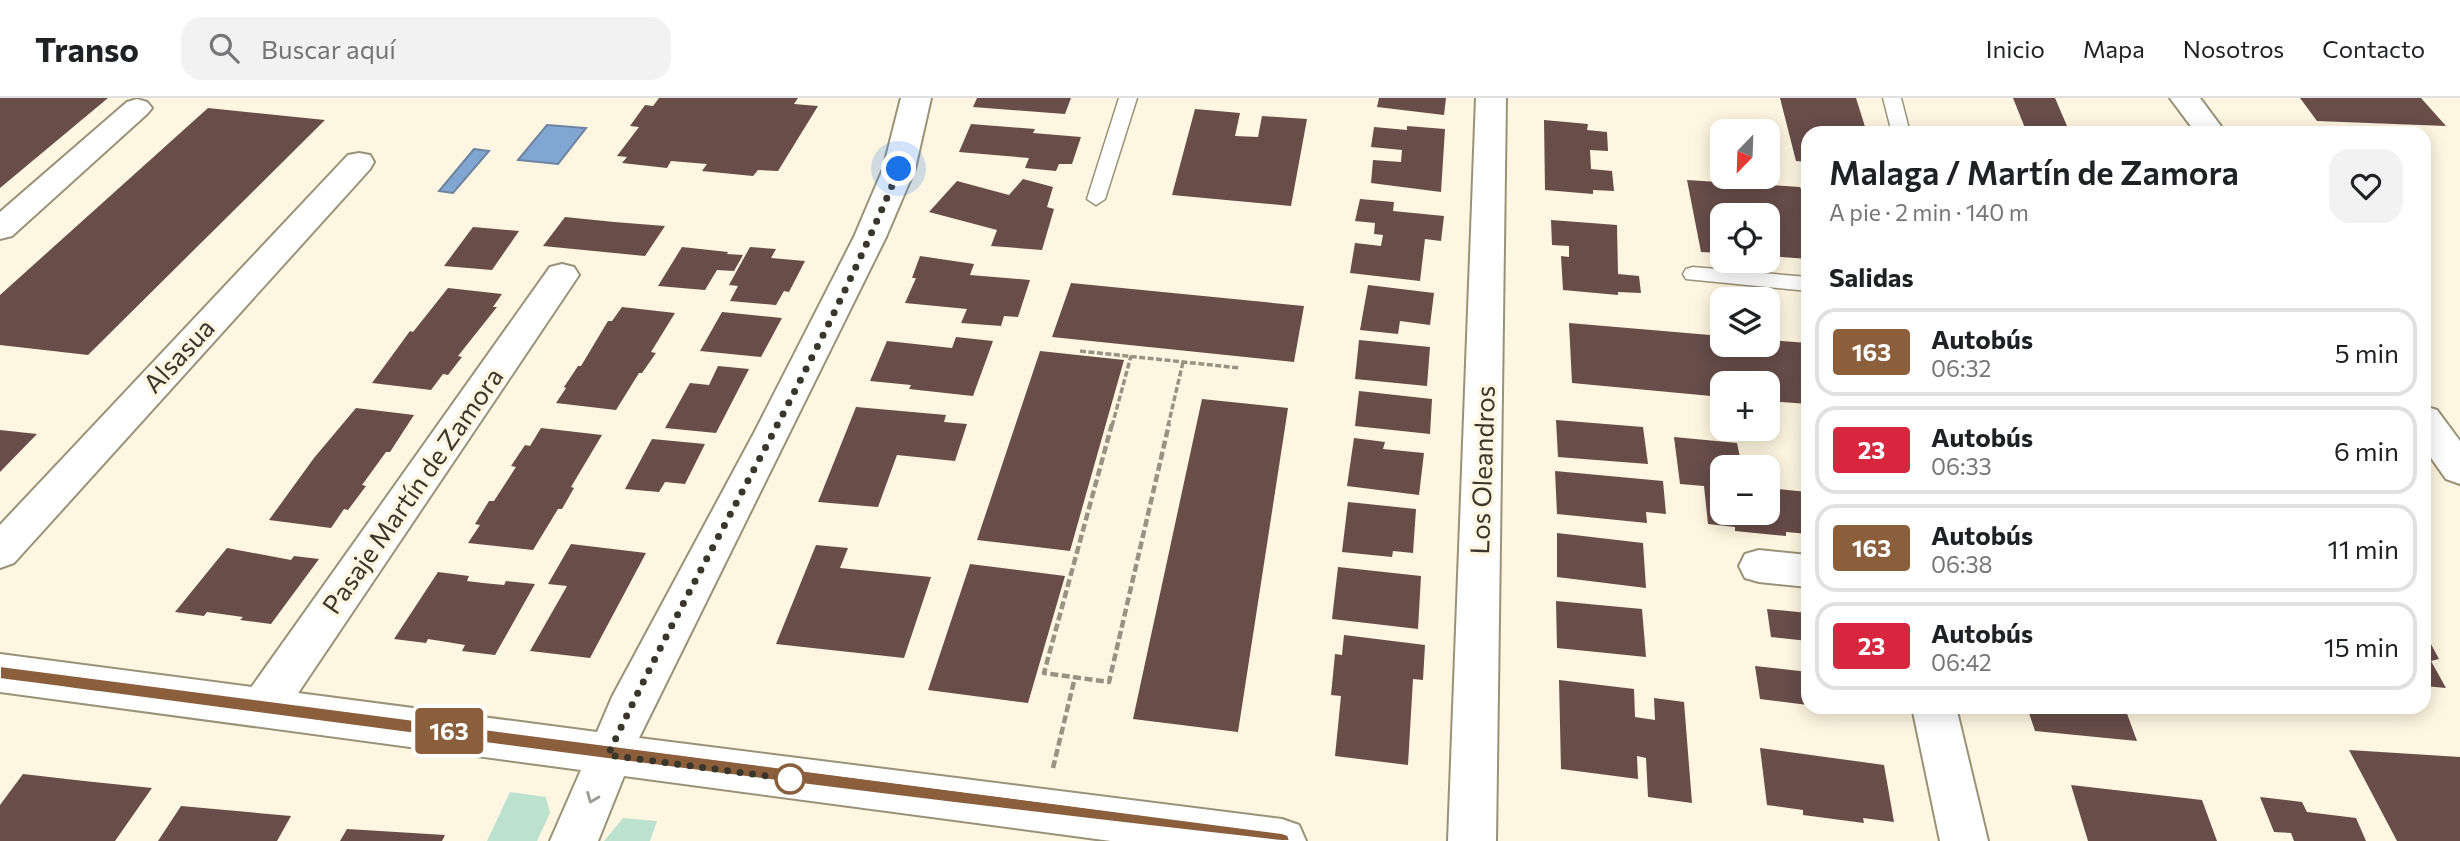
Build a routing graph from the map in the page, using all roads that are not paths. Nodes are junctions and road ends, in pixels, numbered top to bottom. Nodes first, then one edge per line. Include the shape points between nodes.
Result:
1 (916, 98) edge
2 (1128, 98) edge
3 (1491, 98) edge
4 (1892, 98) edge
5 (2185, 98) edge
6 (137, 108) dead end
7 (1900, 126) edge
8 (2206, 126) edge
9 (359, 162) dead end
10 (1096, 199) dead end
11 (0, 229) edge
12 (1693, 274) dead end
13 (562, 275) dead end
14 (1801, 283) edge
15 (2431, 431) edge
16 (2460, 470) edge
17 (0, 552) edge
18 (1759, 566) dead end
19 (1801, 570) edge
20 (0, 673) edge
21 (264, 706) junction
22 (1936, 714) edge
23 (608, 755) junction
24 (574, 841) edge
25 (1282, 841) edge
26 (1472, 841) edge
27 (1964, 841) edge

1 - 23 street via 899,169 870,237
2 - 10 lane
3 - 26 street, Los Oleandros
4 - 7 lane
5 - 8 street
6 - 11 street
9 - 17 street, Alsasua
12 - 14 lane
13 - 21 street, Pasaje Martín de Zamora
15 - 16 street
18 - 19 street
20 - 21 street
21 - 23 street
22 - 27 street
23 -> 24 street
23 - 25 street

